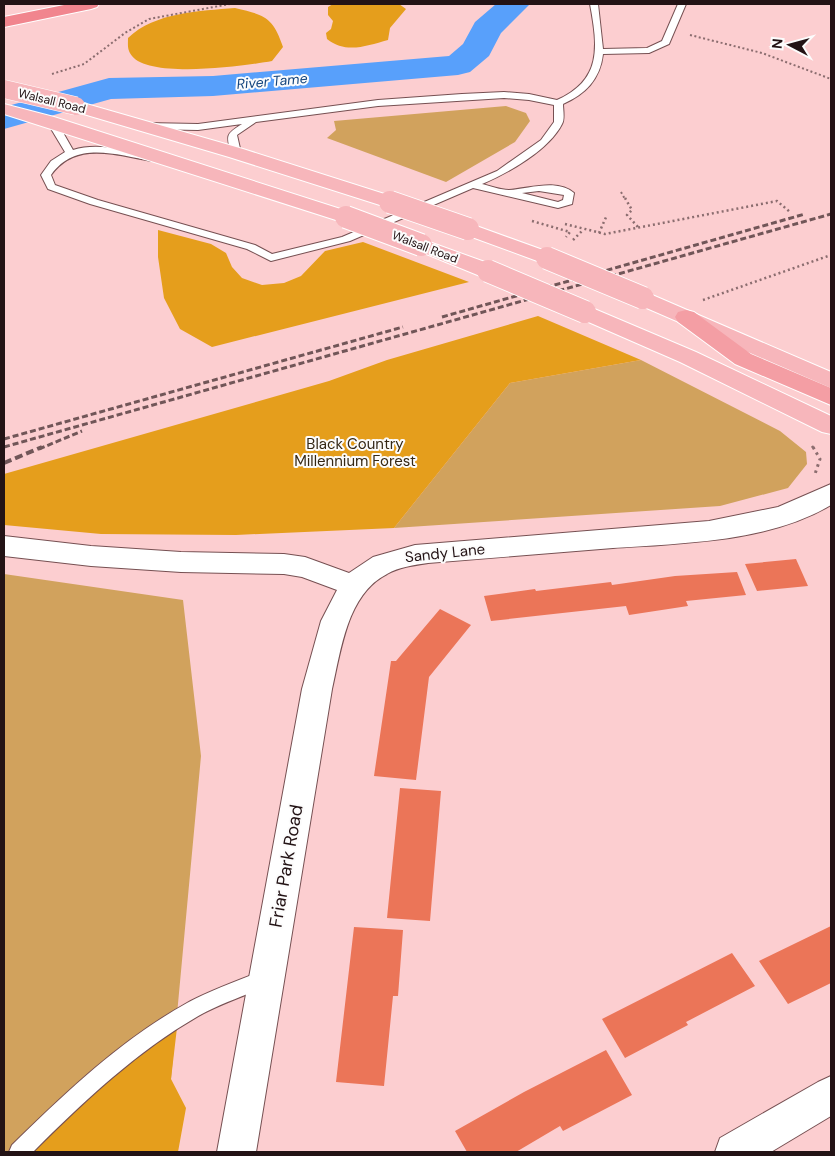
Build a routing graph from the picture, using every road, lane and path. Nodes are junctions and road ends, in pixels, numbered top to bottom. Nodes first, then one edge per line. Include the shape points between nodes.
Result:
1 (91, 4) edge
2 (230, 4) edge
3 (594, 4) edge
4 (682, 4) edge
5 (4, 22) edge
6 (670, 31) junction
7 (598, 52) junction
8 (46, 76) dead end
9 (831, 79) edge
10 (4, 89) edge
11 (558, 103) junction
12 (4, 109) edge
13 (44, 119) junction
14 (256, 119) junction
15 (142, 126) junction
16 (69, 152) junction
17 (236, 152) junction
18 (173, 162) junction
19 (473, 185) junction
20 (621, 192) dead end
21 (508, 193) junction
22 (790, 212) dead end
23 (607, 215) dead end
24 (526, 219) dead end
25 (557, 222) dead end
26 (639, 228) junction
27 (599, 233) junction
28 (831, 255) edge
29 (547, 258) junction
30 (679, 314) junction
31 (831, 381) edge
32 (831, 397) edge
33 (831, 426) edge
34 (808, 442) dead end
35 (827, 486) edge
36 (4, 546) edge
37 (354, 586) junction
38 (267, 978) junction
39 (831, 1094) edge
40 (19, 1152) edge
41 (236, 1152) edge
42 (734, 1152) edge

1 - 5 highway
2 - 8 path via 149,19 84,64
3 - 7 lane via 601,38
4 - 6 lane
6 - 7 lane via 666,42 649,50
6 - 9 path via 721,40 775,56
7 - 11 lane via 594,77 581,91
10 - 15 main road, Walsall Road, bridge
11 - 14 lane via 529,97 471,96 378,103
11 - 19 lane via 559,122 544,142 500,173
12 - 13 main road, Walsall Road
13 - 16 lane
13 - 18 main road, Walsall Road
14 - 15 lane via 198,127
14 - 17 lane via 234,134 232,139
15 - 17 main road, Walsall Road
16 - 18 lane via 92,149
16 - 19 lane via 51,165 46,175 51,187 251,247 272,258 346,239
17 - 29 main road, Walsall Road, bridge
18 - 33 main road, Walsall Road, bridge via 292,198 488,271 688,357
19 - 21 lane
20 - 26 path via 632,210 626,215
21 - 21 lane via 558,205 568,202 569,193 555,188
22 - 26 path via 777,201
23 - 27 path
24 - 29 path via 570,232
25 - 27 path
26 - 27 path
28 - 30 path
29 - 30 main road, Walsall Road, bridge
30 - 31 main road, Walsall Road
30 - 32 highway via 743,359
34 - 35 path via 820,459 815,474
35 - 37 street, Sandy Lane via 791,513 734,527 428,553 397,558 374,568
36 - 37 street via 91,556 284,564 305,567
37 - 38 street, Friar Park Road via 334,624 317,689
38 - 40 lane via 194,1009 126,1053
38 - 41 street, Friar Park Road
39 - 42 street

